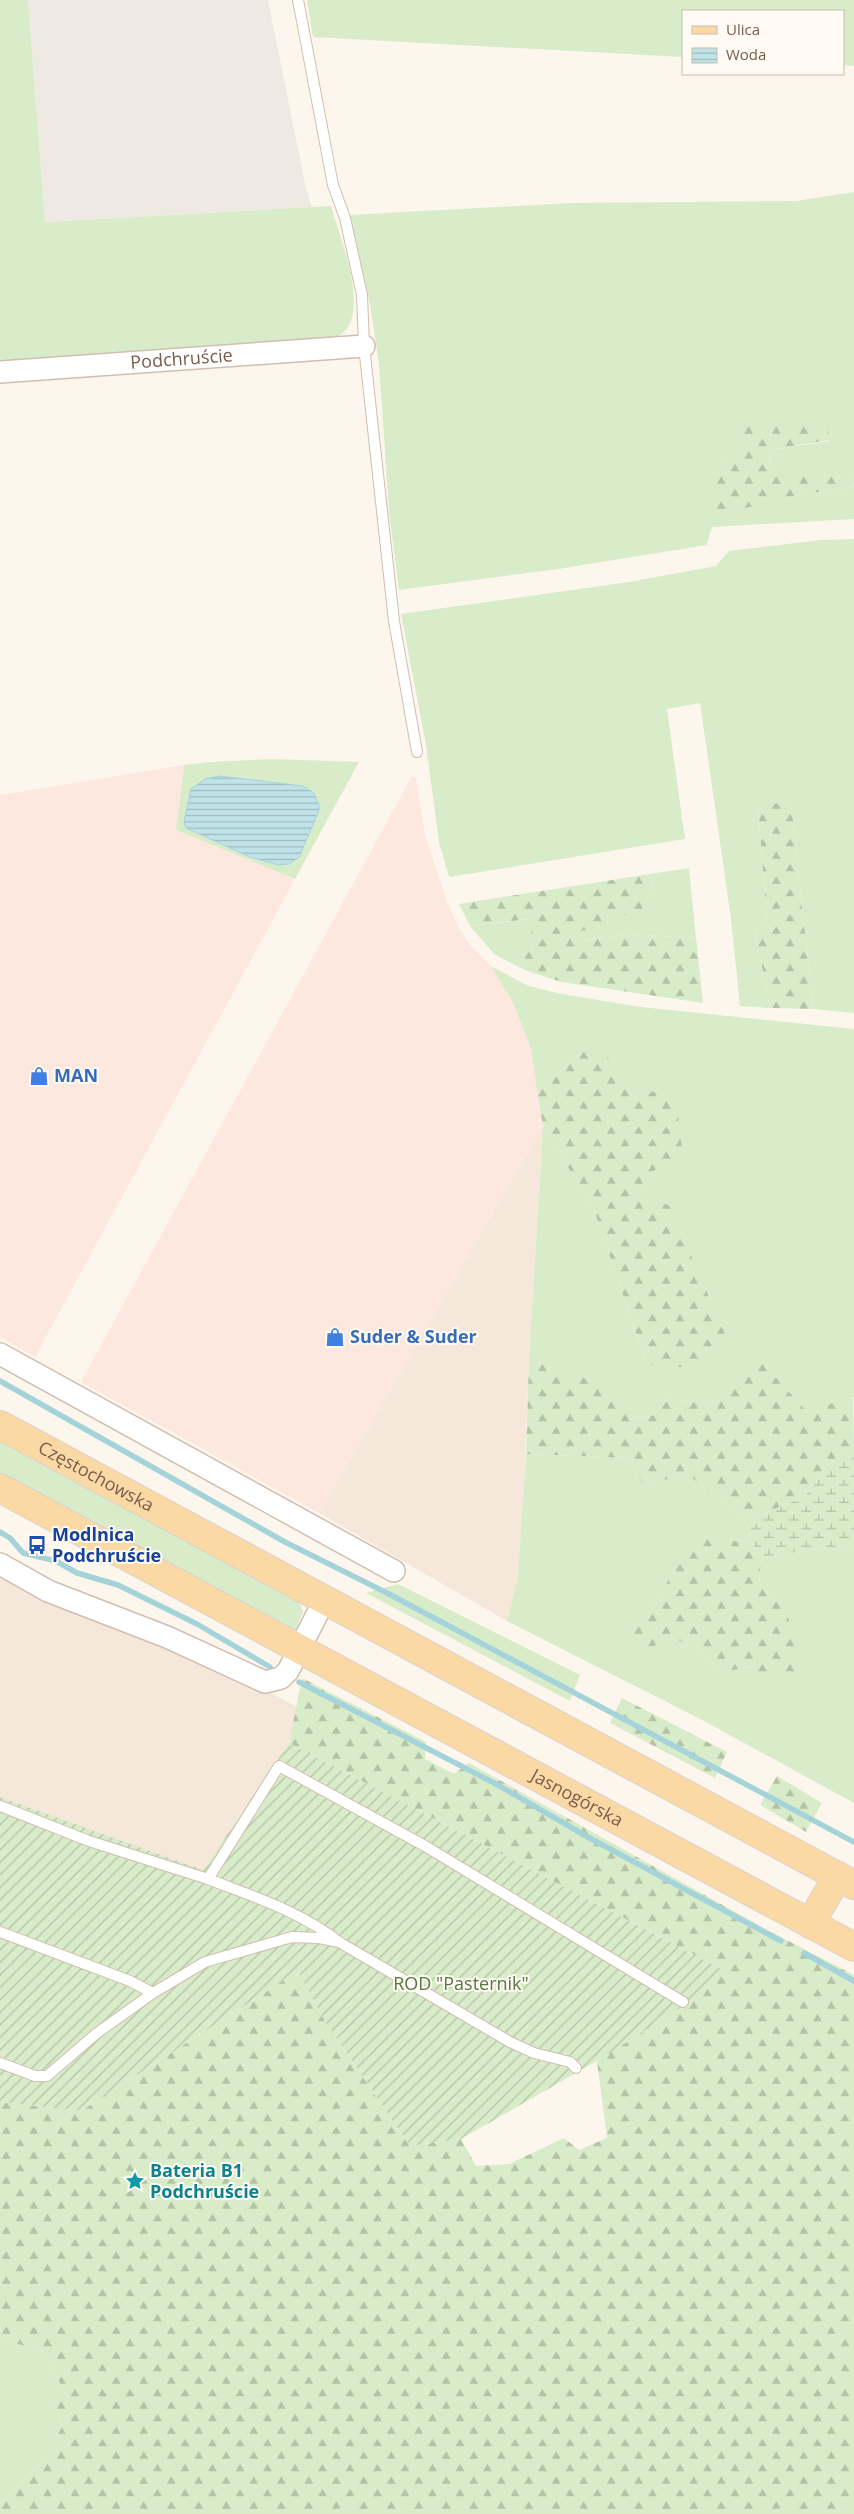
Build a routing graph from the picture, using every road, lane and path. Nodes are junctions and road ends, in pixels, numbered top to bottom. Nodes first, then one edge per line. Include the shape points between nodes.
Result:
1 (298, 0) edge
2 (364, 346) junction
3 (0, 372) edge
4 (417, 752) dead end
5 (0, 1354) edge
6 (0, 1425) edge
7 (0, 1488) edge
8 (0, 1564) edge
9 (394, 1571) dead end
10 (325, 1599) junction
11 (300, 1649) junction
12 (0, 1806) edge
13 (208, 1879) junction
14 (846, 1881) edge
15 (810, 1924) junction
16 (0, 1932) edge
17 (339, 1942) junction
18 (854, 1947) edge
19 (153, 1993) junction
20 (683, 2002) dead end
21 (0, 2063) edge
22 (576, 2068) dead end

1 - 2 lane via 333,184 345,218 362,296
2 - 3 street, Podchruście
2 - 4 lane via 394,621
5 - 9 street
6 - 10 main road, Częstochowska
7 - 11 main road
8 - 11 street via 48,1591 167,1637 265,1682 280,1678 288,1671
10 - 11 street
10 - 14 main road
11 - 15 main road, Jasnogórska
12 - 13 lane via 88,1841
13 - 17 lane via 286,1909 319,1926
13 - 20 lane via 280,1766 425,1846
14 - 15 main road
15 - 18 main road, Jasnogórska
16 - 19 lane via 130,1981
17 - 19 lane via 292,1937 205,1962
17 - 22 lane via 510,2042 534,2053 570,2062
19 - 21 lane via 97,2033 47,2076 35,2076

